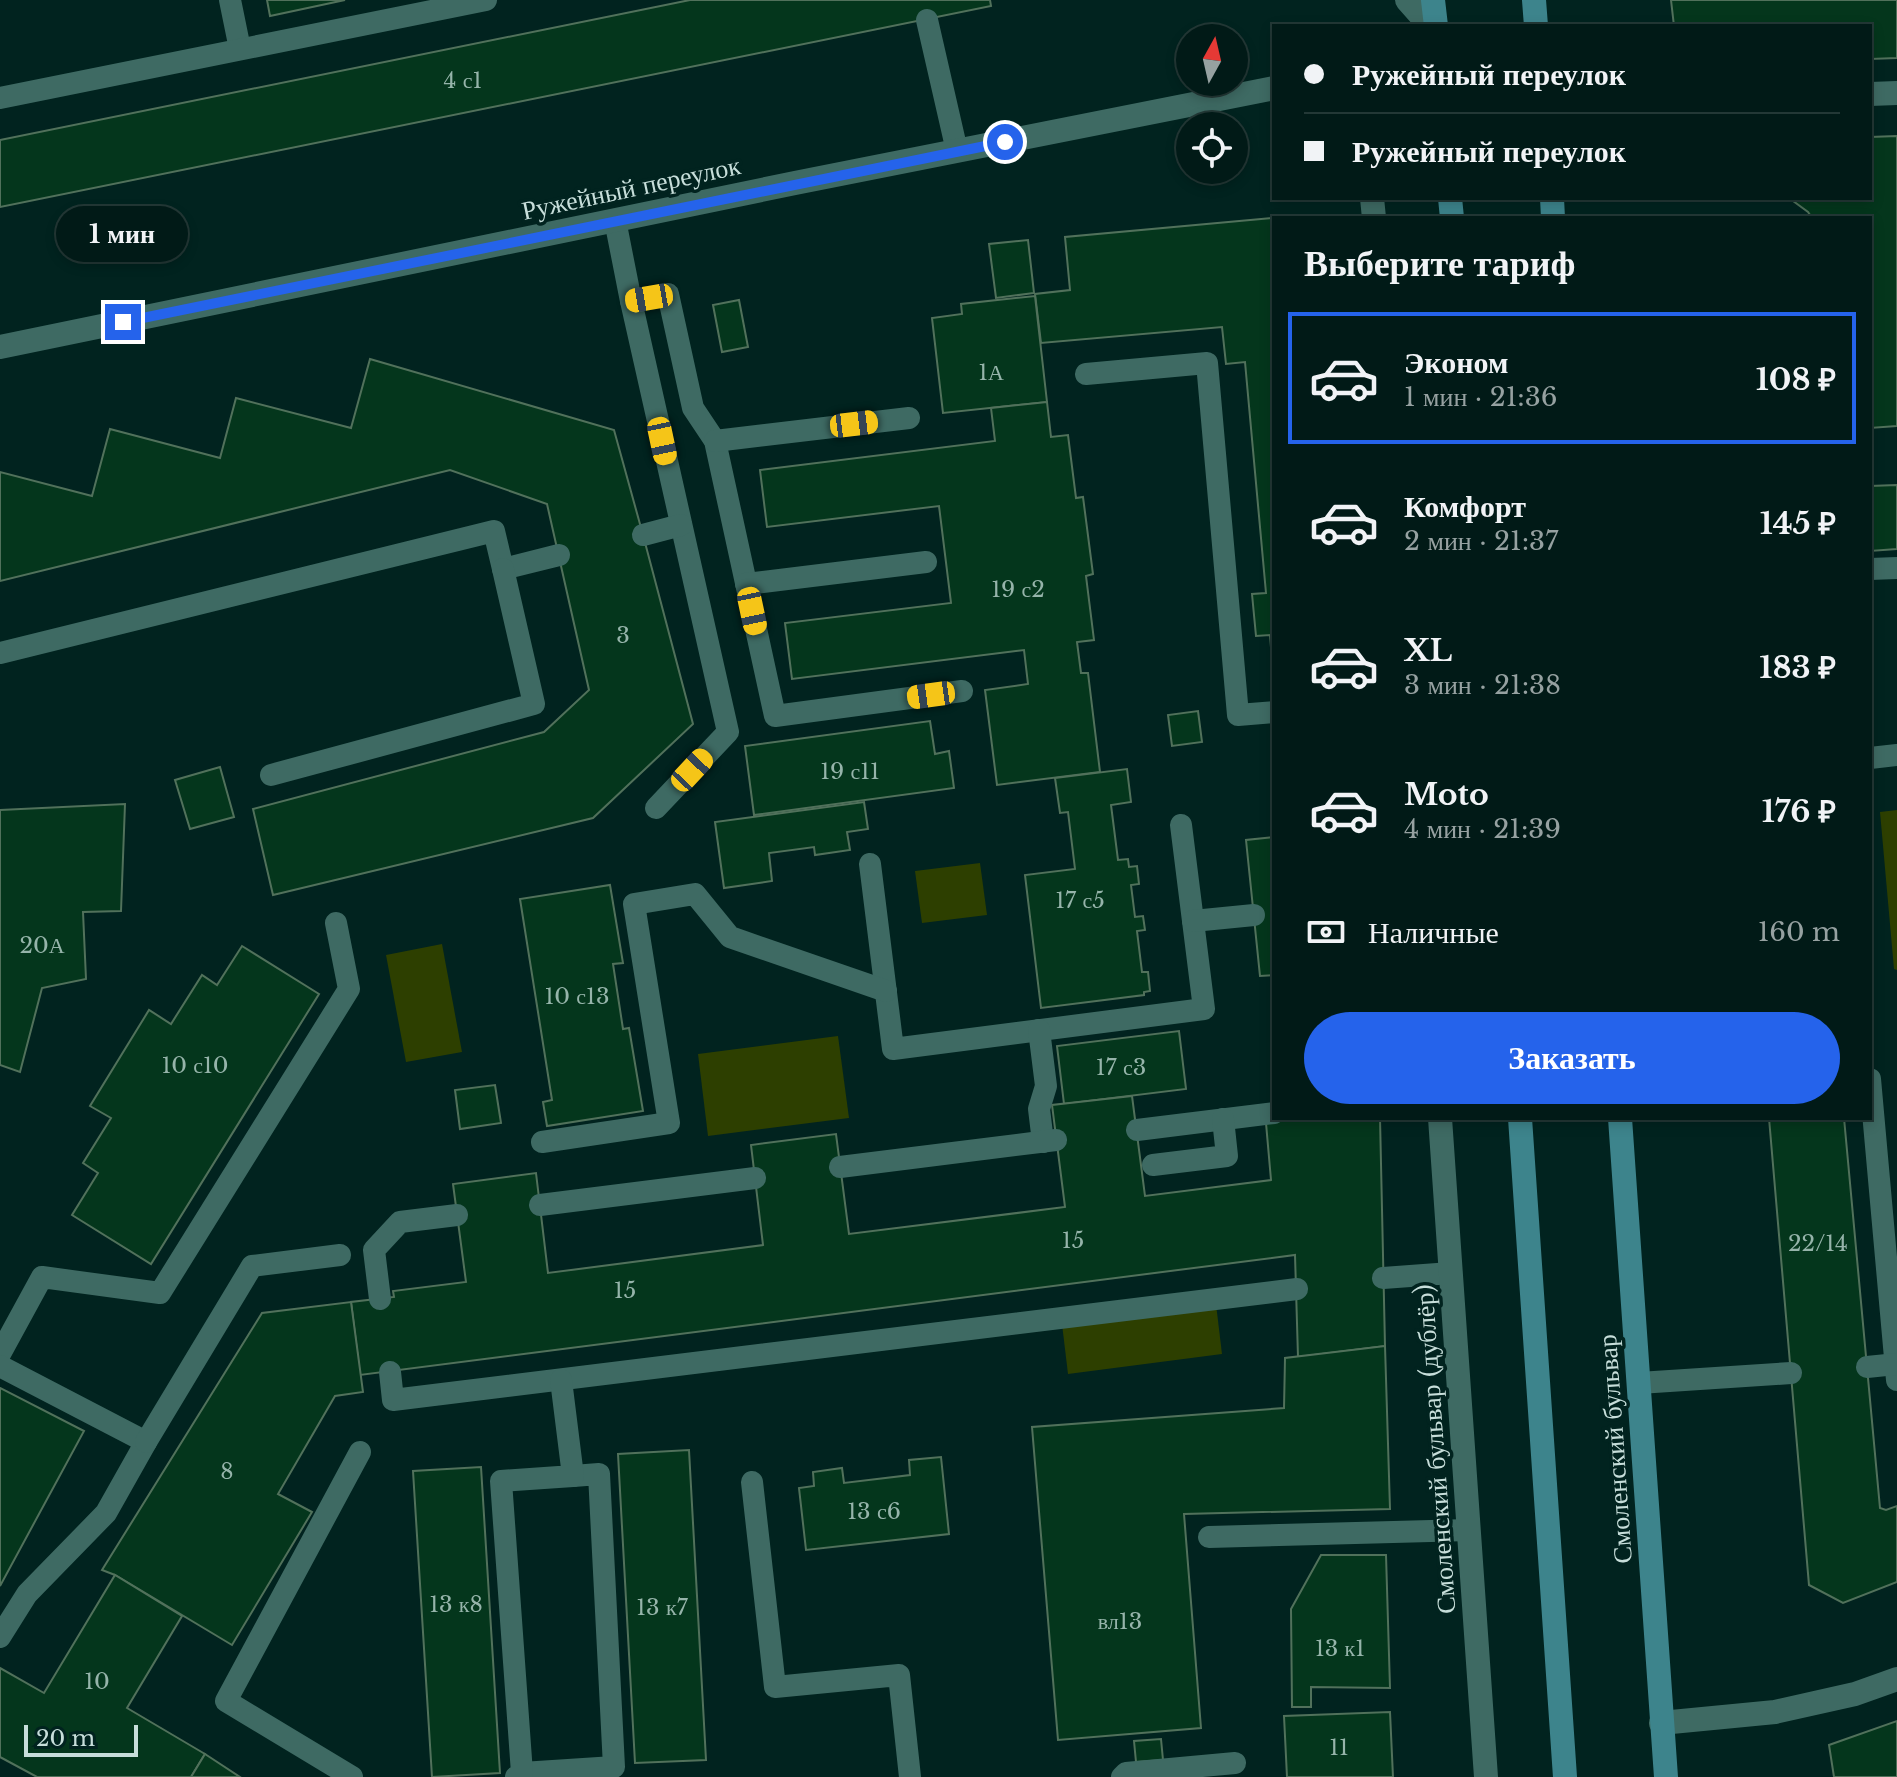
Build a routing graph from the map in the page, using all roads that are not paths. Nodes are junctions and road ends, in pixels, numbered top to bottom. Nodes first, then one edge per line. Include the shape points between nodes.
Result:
1 (230, 0) edge
2 (486, 0) edge
3 (1407, 0) edge
4 (1433, 0) edge
5 (1534, 0) edge
6 (410, 7) edge
7 (927, 20) dead end
8 (1428, 24) edge
9 (1436, 24) edge
10 (1536, 24) edge
11 (240, 49) junction
12 (1272, 88) edge
13 (1897, 93) edge
14 (1872, 94) edge
15 (0, 98) edge
16 (957, 151) junction
17 (615, 220) junction
18 (631, 301) junction
19 (0, 347) edge
20 (1086, 374) dead end
21 (909, 418) dead end
22 (715, 441) junction
23 (681, 525) junction
24 (643, 535) dead end
25 (559, 555) dead end
26 (926, 562) dead end
27 (1897, 568) edge
28 (503, 569) junction
29 (1872, 569) edge
30 (746, 584) junction
31 (0, 653) edge
32 (962, 691) dead end
33 (1272, 712) edge
34 (1897, 755) edge
35 (1872, 758) edge
36 (271, 775) dead end
37 (656, 808) dead end
38 (1181, 825) dead end
39 (870, 864) dead end
40 (1254, 915) dead end
41 (1193, 921) junction
42 (336, 923) dead end
43 (886, 991) junction
44 (1039, 1030) junction
45 (1872, 1100) edge
46 (1272, 1113) edge
47 (1223, 1119) junction
48 (1440, 1120) edge
49 (1520, 1120) edge
50 (1620, 1120) edge
51 (1137, 1130) dead end
52 (542, 1142) dead end
53 (1153, 1165) dead end
54 (840, 1167) dead end
55 (755, 1178) dead end
56 (540, 1205) dead end
57 (457, 1215) dead end
58 (340, 1255) dead end
59 (1451, 1273) junction
60 (1383, 1278) dead end
61 (1297, 1289) dead end
62 (380, 1299) dead end
63 (0, 1354) edge
64 (0, 1366) edge
65 (1867, 1367) dead end
66 (1897, 1369) edge
67 (390, 1372) dead end
68 (1791, 1373) dead end
69 (561, 1380) junction
70 (1639, 1383) junction
71 (146, 1442) junction
72 (360, 1452) dead end
73 (573, 1476) junction
74 (752, 1482) dead end
75 (1469, 1530) junction
76 (1209, 1537) dead end
77 (0, 1637) edge
78 (1897, 1679) edge
79 (1661, 1723) junction
80 (1235, 1763) dead end
81 (1667, 1774) edge
82 (519, 1775) edge
83 (352, 1777) edge
84 (910, 1777) edge
85 (1122, 1777) edge
86 (1486, 1777) edge
87 (1565, 1777) edge

1 - 11 lane
2 - 6 lane
3 - 8 street
4 - 9 main road
5 - 10 main road
6 - 11 lane
7 - 16 lane
11 - 15 lane
12 - 16 street, Ружейный переулок
13 - 14 street
16 - 17 street, Ружейный переулок
17 - 18 lane
17 - 19 street, Ружейный переулок
18 - 22 lane via 668,294 693,408
18 - 23 lane
20 - 33 lane via 1207,363 1238,715
21 - 22 lane
22 - 30 lane
23 - 24 lane
23 - 37 lane via 728,732
25 - 28 lane
26 - 30 lane
27 - 29 lane
28 - 31 lane via 494,531
28 - 36 lane via 534,704
30 - 32 lane via 775,716
34 - 35 lane
38 - 41 lane
39 - 43 lane
40 - 41 lane
41 - 44 lane via 1204,1009
42 - 63 lane via 349,989 160,1293 42,1277
43 - 44 lane via 893,1049
43 - 52 lane via 730,937 695,894 634,904 669,1123
44 - 54 lane via 1046,1086 1039,1109 1049,1141
45 - 66 lane
46 - 47 lane
47 - 51 lane
47 - 53 lane via 1227,1156
48 - 59 street, Смоленский бульвар (дублёр)
49 - 87 main road
50 - 70 main road, Смоленский бульвар
55 - 56 lane
57 - 62 lane via 400,1222 374,1250
58 - 71 lane via 252,1266
59 - 60 lane
59 - 75 street, Смоленский бульвар (дублёр)
61 - 69 lane
64 - 71 lane
65 - 66 lane
67 - 69 lane via 393,1400
68 - 70 lane
69 - 73 lane
70 - 79 main road, Смоленский бульвар
71 - 77 lane via 106,1513 27,1594
72 - 83 lane via 226,1701
73 - 82 lane via 501,1481
73 - 82 lane via 599,1474 614,1767
74 - 84 lane via 775,1687 899,1675
75 - 76 lane
75 - 86 street, Смоленский бульвар (дублёр)
78 - 79 street via 1775,1712
79 - 81 main road, Смоленский бульвар
80 - 85 lane

